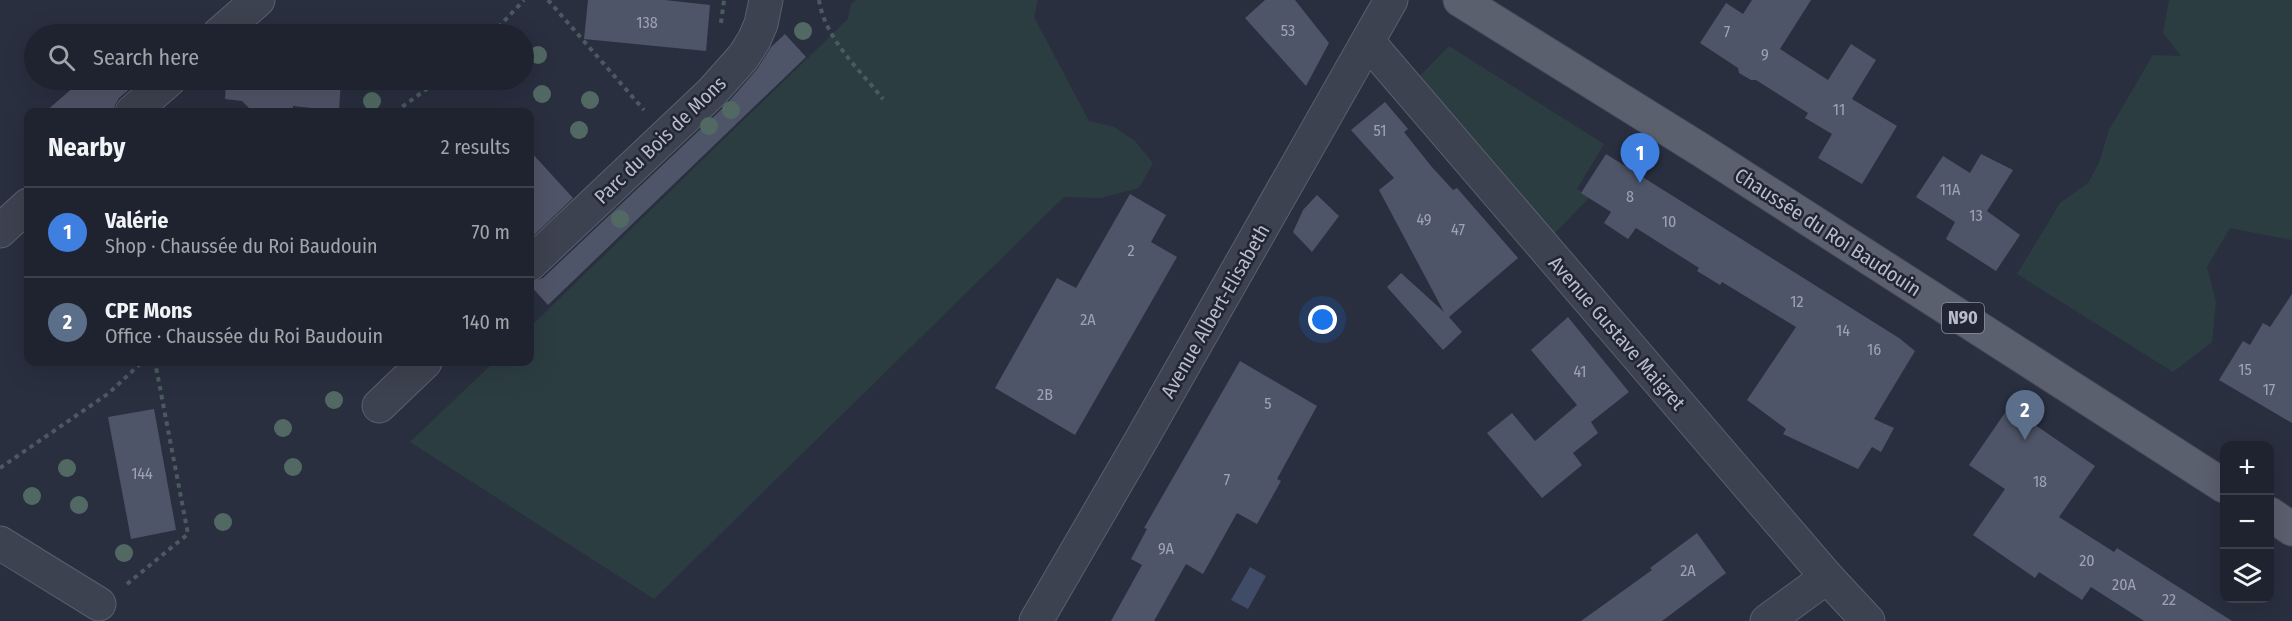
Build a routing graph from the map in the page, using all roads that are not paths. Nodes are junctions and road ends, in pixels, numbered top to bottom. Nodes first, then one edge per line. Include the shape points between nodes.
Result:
1 (258, 0) edge
2 (766, 0) edge
3 (1391, 0) edge
4 (1460, 0) edge
5 (230, 24) edge
6 (1369, 43) junction
7 (157, 90) edge
8 (137, 108) edge
9 (24, 209) edge
10 (0, 231) edge
11 (534, 260) edge
12 (422, 366) edge
13 (378, 406) dead end
14 (2220, 483) edge
15 (2274, 517) edge
16 (2292, 529) edge
17 (0, 543) edge
18 (1827, 577) junction
19 (110, 597) road end
20 (1036, 621) edge
21 (1767, 621) edge
22 (1868, 621) edge

1 - 5 street
2 - 11 street, Parc du Bois de Mons via 761,24 744,56 712,92
3 - 6 street, Avenue Albert-Elisabeth
4 - 14 main road, Chaussée du Roi Baudouin / N90
6 - 18 street, Avenue Gustave Maigret
6 - 20 street, Avenue Albert-Elisabeth
7 - 8 street
9 - 10 street
12 - 13 street
15 - 16 main road
17 - 19 street
18 - 21 street
18 - 22 street, Avenue Gustave Maigret

